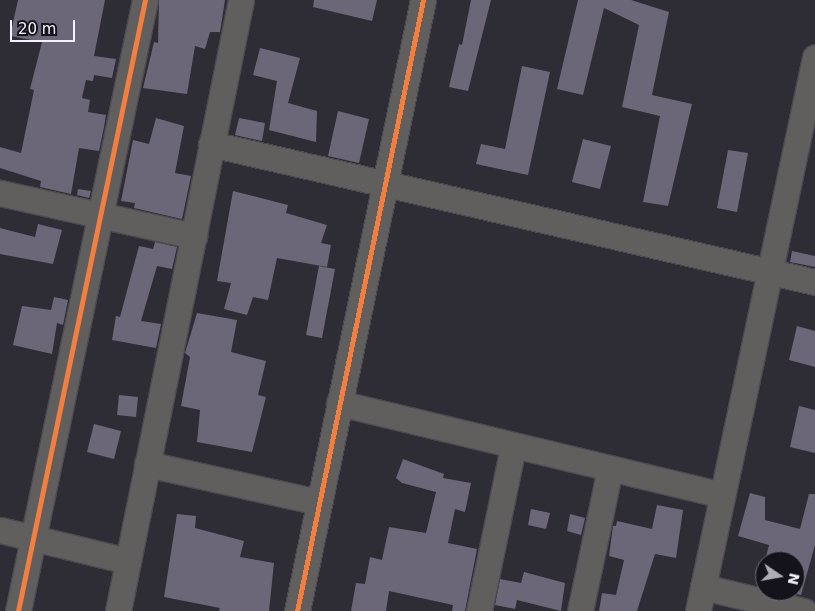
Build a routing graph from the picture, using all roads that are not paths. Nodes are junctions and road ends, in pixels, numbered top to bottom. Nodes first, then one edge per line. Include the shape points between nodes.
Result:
1 (145, 0) edge
2 (241, 0) edge
3 (423, 0) edge
4 (815, 57) edge
5 (211, 144) junction
6 (383, 185) junction
7 (0, 193) edge
8 (100, 216) junction
9 (194, 236) junction
10 (772, 272) junction
11 (815, 282) edge
12 (339, 403) junction
13 (514, 447) junction
14 (147, 464) junction
15 (610, 469) junction
16 (722, 495) junction
17 (318, 502) junction
18 (0, 530) edge
19 (34, 538) junction
20 (128, 561) junction
21 (703, 586) junction
22 (18, 611) edge
23 (118, 611) edge
24 (297, 611) edge
25 (479, 611) edge
26 (580, 611) edge
27 (698, 611) edge
28 (804, 611) edge

1 - 8 street
2 - 5 street
3 - 6 street
4 - 10 street
5 - 6 street
5 - 9 street
6 - 10 street
6 - 12 street
7 - 8 street
8 - 9 street
8 - 19 street
9 - 14 street
10 - 11 street
10 - 16 street
12 - 13 street
12 - 17 street
13 - 15 street
13 - 25 street
14 - 17 street
14 - 20 street
15 - 16 street
15 - 26 street
16 - 21 street
17 - 24 street
18 - 19 street
19 - 20 street
19 - 22 street
20 - 23 street
21 - 27 street
21 - 28 street

